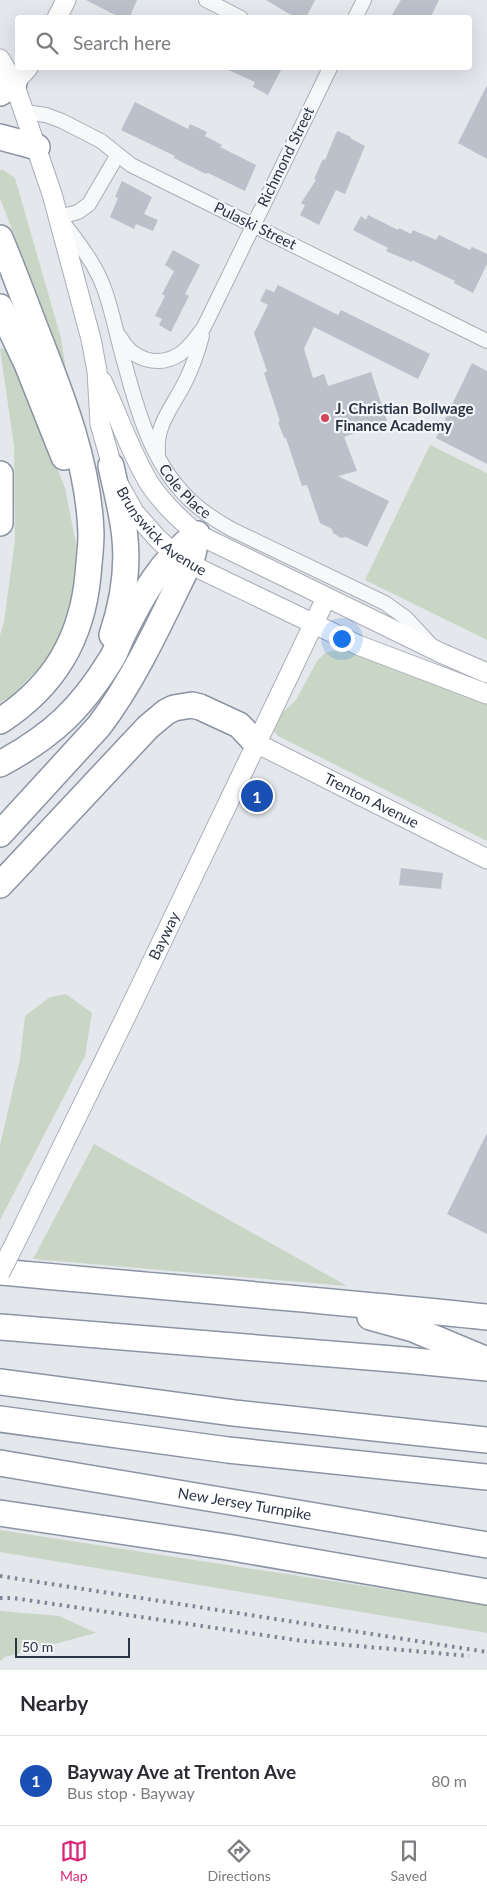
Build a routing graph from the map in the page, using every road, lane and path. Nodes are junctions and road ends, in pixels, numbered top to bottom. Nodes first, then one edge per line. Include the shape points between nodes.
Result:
1 (66, 0) edge
2 (206, 0) edge
3 (364, 0) edge
4 (58, 15) edge
5 (235, 15) edge
6 (356, 15) edge
7 (0, 59) edge
8 (329, 70) edge
9 (14, 81) edge
10 (25, 112) junction
11 (0, 136) edge
12 (37, 146) junction
13 (117, 156) junction
14 (59, 217) junction
15 (253, 225) junction
16 (0, 238) edge
17 (0, 307) edge
18 (204, 327) junction
19 (115, 328) junction
20 (487, 341) edge
21 (97, 371) junction
22 (159, 458) junction
23 (111, 466) junction
24 (0, 474) edge
25 (0, 522) edge
26 (196, 534) junction
27 (181, 558) junction
28 (88, 575) junction
29 (326, 598) junction
30 (314, 625) junction
31 (441, 653) junction
32 (487, 673) edge
33 (90, 688) junction
34 (487, 694) edge
35 (0, 721) edge
36 (256, 744) junction
37 (0, 764) edge
38 (0, 834) edge
39 (487, 859) edge
40 (0, 886) edge
41 (0, 1272) edge
42 (292, 1300) junction
43 (487, 1317) edge
44 (0, 1327) edge
45 (487, 1360) edge
46 (487, 1368) edge
47 (0, 1382) edge
48 (0, 1419) edge
49 (487, 1440) edge
50 (0, 1463) edge
51 (487, 1477) edge
52 (0, 1513) edge
53 (487, 1545) edge
54 (348, 1567) junction
55 (487, 1575) edge
56 (487, 1592) edge

1 - 4 street
2 - 5 street
3 - 6 street
7 - 9 street, Brunswick Avenue
8 - 15 street, Richmond Street
9 - 10 street, Brunswick Avenue
10 - 12 street, Brunswick Avenue
10 - 13 street, Pulaski Street via 54,117 101,142
11 - 12 highway
12 - 14 street, Brunswick Avenue
13 - 14 street via 89,204 78,212
13 - 15 street, Pulaski Street via 131,166
14 - 19 street, Cole Place via 95,268
14 - 21 street, Brunswick Avenue
15 - 18 street, Richmond Street
15 - 20 street, Pulaski Street
16 - 28 highway via 54,377 76,446 90,517
17 - 28 highway via 41,398 68,471 80,519
18 - 19 street, Richmond Street via 180,354 155,361 132,352
18 - 22 street, Richmond Street via 191,370 160,429
19 - 22 street, Cole Place via 137,405
21 - 23 street, Brunswick Avenue via 100,424
21 - 26 street, Brunswick Avenue via 150,484 171,511
22 - 31 street, Cole Place via 186,497 211,518 385,604 406,618
23 - 27 street, Brunswick Avenue via 134,512
23 - 33 highway via 125,540 124,577 113,631
24 - 25 highway
26 - 27 highway
26 - 29 street, Brunswick Avenue
27 - 30 street, Brunswick Avenue
27 - 33 highway via 150,584 112,657
27 - 38 highway via 138,662 108,714
28 - 35 highway via 83,609 62,660 22,706
29 - 30 street, Bayway
29 - 31 street, Cole Place
30 - 34 street via 382,655
30 - 36 street, Bayway
31 - 32 street, Cole Place
33 - 37 highway via 71,714 52,732
36 - 39 street, Trenton Avenue
36 - 40 highway via 239,725 208,709 192,705 166,712 148,726
36 - 41 street, Bayway, bridge
41 - 42 highway
42 - 43 highway via 345,1302
42 - 45 highway via 385,1320
44 - 46 highway
47 - 49 highway via 234,1413
48 - 51 highway via 228,1450
50 - 53 highway, New Jersey Turnpike
52 - 54 highway
54 - 55 highway via 444,1576
54 - 56 highway

